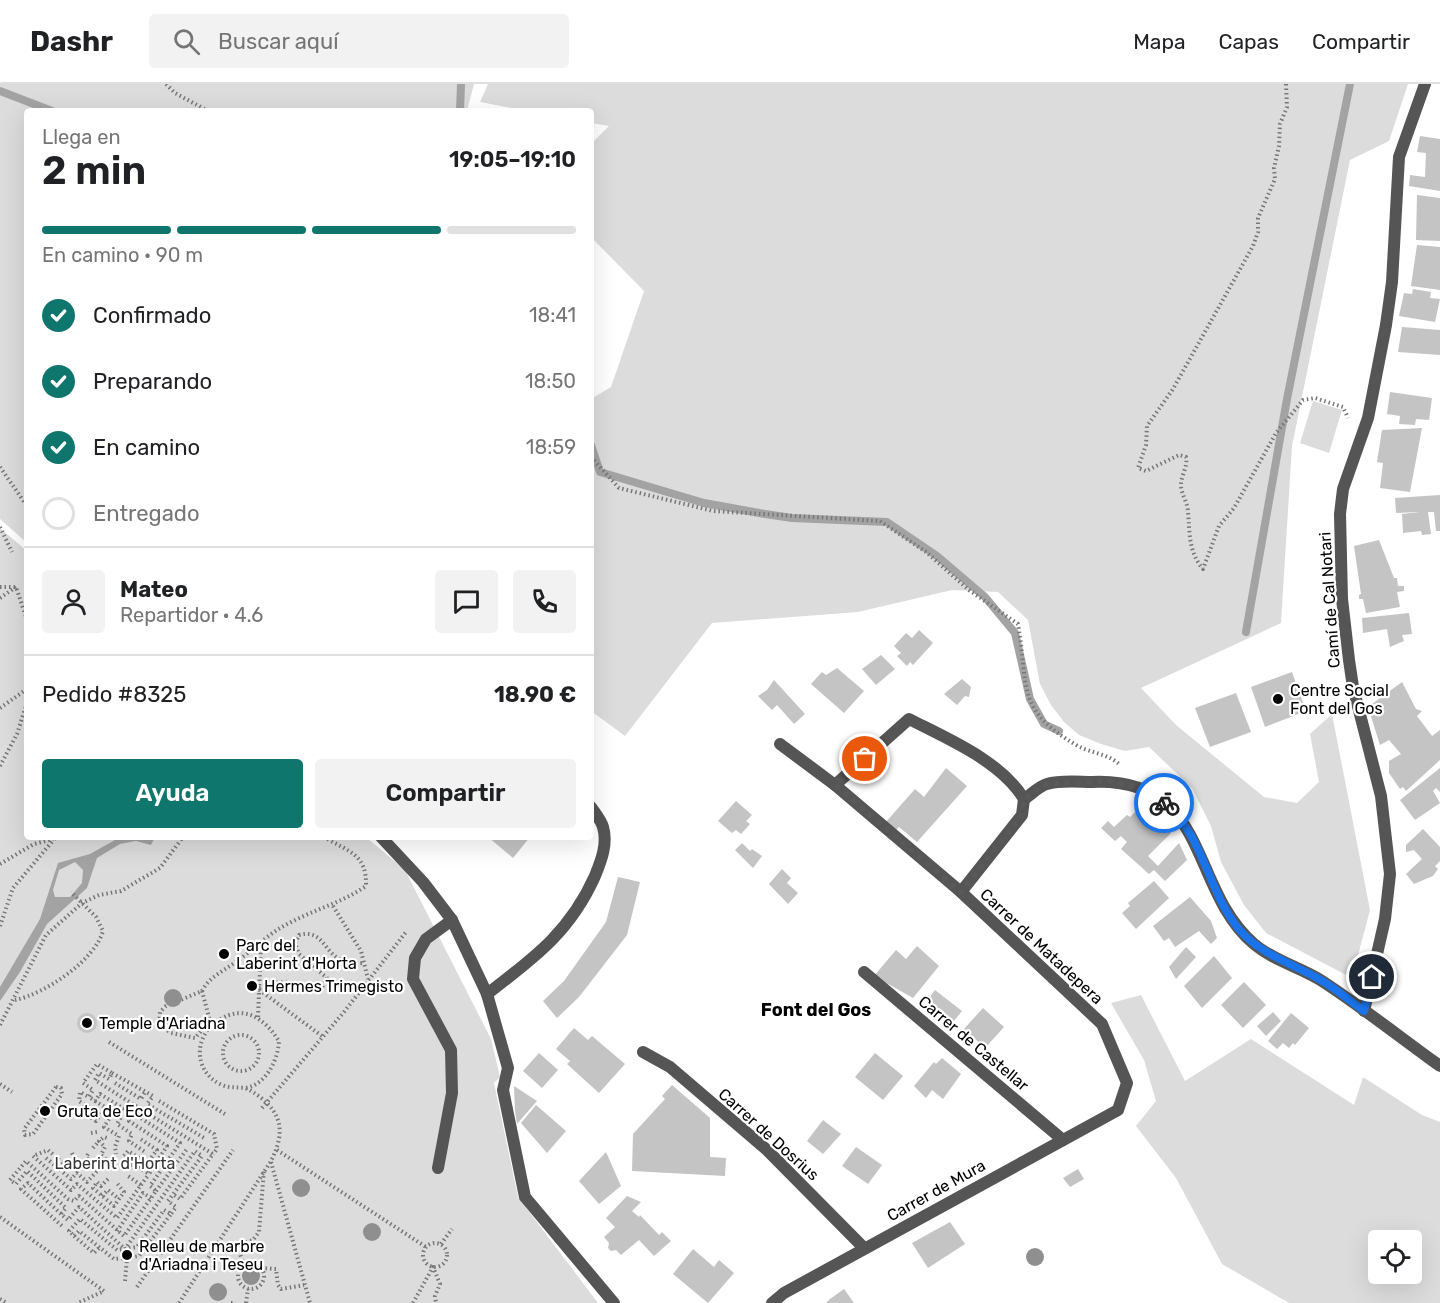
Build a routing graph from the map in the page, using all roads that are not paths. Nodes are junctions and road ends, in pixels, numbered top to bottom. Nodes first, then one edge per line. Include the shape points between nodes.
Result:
1 (1425, 84) edge
2 (780, 744) dead end
3 (835, 785) junction
4 (1024, 799) junction
5 (594, 812) edge
6 (384, 840) edge
7 (961, 892) junction
8 (452, 920) junction
9 (864, 972) dead end
10 (487, 994) junction
11 (1364, 1011) junction
12 (643, 1052) dead end
13 (1440, 1066) edge
14 (1118, 1110) joint
15 (1063, 1140) junction
16 (438, 1168) dead end
17 (864, 1248) junction
18 (614, 1303) edge
19 (772, 1303) edge

1 - 11 street, Camí de Cal Notari via 1399,157 1386,325 1368,418 1343,489 1340,514 1342,598 1349,660 1381,796 1390,874 1385,919
2 - 3 street, Carrer de Matadepera
3 - 4 street via 909,719 971,751 1018,788
3 - 7 street, Carrer de Matadepera
4 - 7 street via 1022,815
4 - 11 street via 1047,784 1121,782 1149,792 1184,824 1226,911 1246,937
5 - 10 street via 603,827 604,855 567,927
6 - 8 street
7 - 14 street, Carrer de Matadepera via 1102,1024 1127,1083
8 - 10 street
8 - 16 street via 426,939 415,958 413,979 452,1050 452,1093
9 - 15 street, Carrer de Castellar
10 - 18 street via 508,1068 502,1090 525,1197
11 - 13 street
12 - 17 street, Carrer de Dosrius via 670,1068 767,1150
14 - 15 street, Carrer de Mura
15 - 17 street, Carrer de Mura
17 - 19 street, Carrer de Mura

